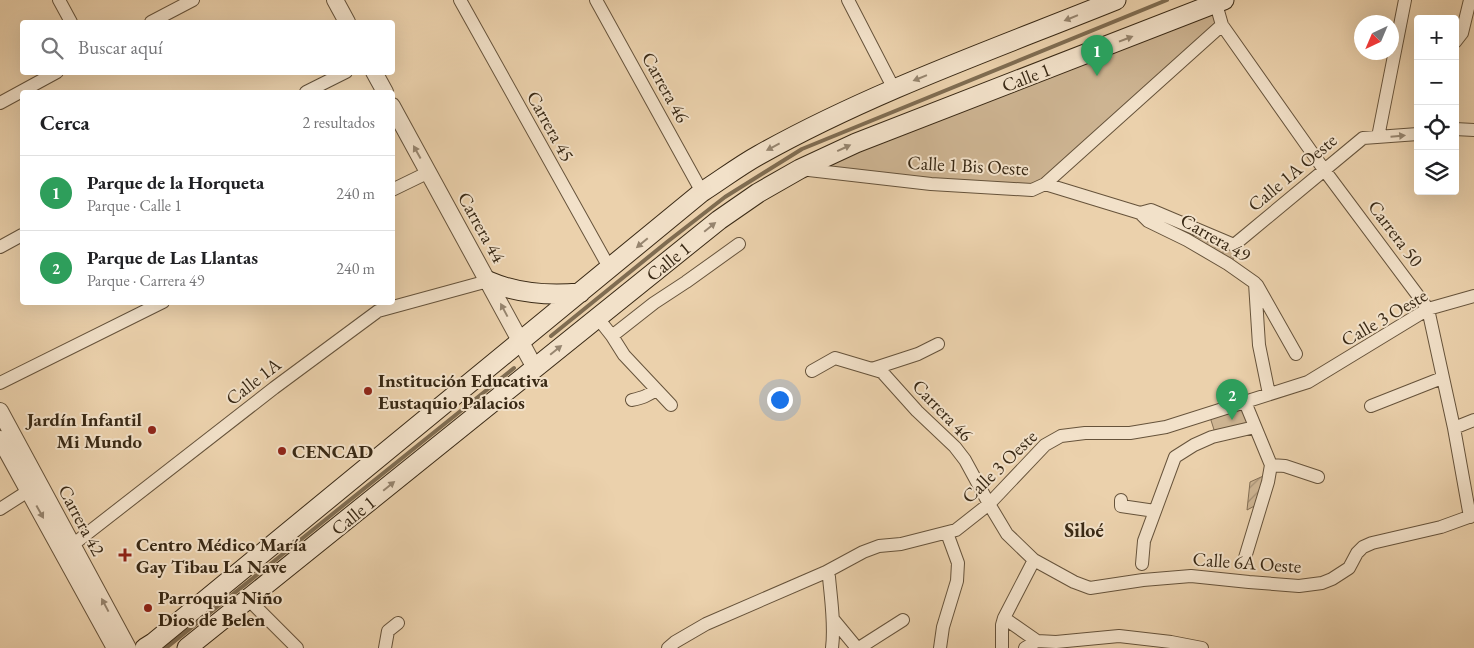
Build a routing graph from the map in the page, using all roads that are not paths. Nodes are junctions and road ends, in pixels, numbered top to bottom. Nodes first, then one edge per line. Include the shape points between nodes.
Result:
1 (59, 0) edge
2 (193, 0) edge
3 (335, 0) edge
4 (460, 0) edge
5 (596, 0) edge
6 (848, 0) edge
7 (1116, 0) edge
8 (1405, 0) edge
9 (1470, 0) edge
10 (1217, 1) edge
11 (71, 20) edge
12 (155, 20) edge
13 (346, 20) edge
14 (1222, 25) junction
15 (1459, 37) edge
16 (51, 75) edge
17 (340, 75) edge
18 (376, 75) edge
19 (894, 89) junction
20 (23, 90) edge
21 (310, 90) edge
22 (384, 90) edge
23 (20, 92) edge
24 (0, 103) edge
25 (395, 111) edge
26 (1459, 129) edge
27 (1474, 130) edge
28 (1414, 134) edge
29 (1378, 138) junction
30 (800, 169) junction
31 (1324, 171) junction
32 (429, 172) junction
33 (1045, 184) junction
34 (395, 189) edge
35 (702, 192) junction
36 (1140, 213) junction
37 (20, 236) edge
38 (739, 244) dead end
39 (1234, 245) joint
40 (0, 247) edge
41 (610, 270) junction
42 (488, 281) junction
43 (1255, 283) junction
44 (580, 294) junction
45 (1474, 296) edge
46 (157, 305) edge
47 (1428, 309) junction
48 (597, 317) junction
49 (612, 336) junction
50 (521, 342) junction
51 (938, 344) dead end
52 (1296, 354) dead end
53 (535, 368) junction
54 (872, 369) junction
55 (812, 371) dead end
56 (1442, 378) junction
57 (0, 383) edge
58 (656, 389) junction
59 (1269, 394) junction
60 (632, 400) dead end
61 (1246, 402) junction
62 (671, 405) dead end
63 (1371, 406) dead end
64 (0, 411) edge
65 (1210, 414) junction
66 (1474, 420) edge
67 (1255, 427) junction
68 (1454, 428) junction
69 (1216, 436) junction
70 (0, 439) edge
71 (1271, 465) junction
72 (1318, 477) dead end
73 (34, 487) junction
74 (1121, 500) dead end
75 (989, 504) junction
76 (0, 509) edge
77 (1155, 512) junction
78 (1472, 516) edge
79 (947, 533) junction
80 (68, 549) junction
81 (1034, 560) junction
82 (1244, 561) dead end
83 (1142, 564) dead end
84 (826, 572) junction
85 (248, 599) junction
86 (1004, 618) junction
87 (833, 620) junction
88 (903, 620) dead end
89 (398, 622) dead end
90 (1037, 641) junction
91 (1136, 643) edge
92 (115, 648) edge
93 (128, 648) edge
94 (145, 648) edge
95 (187, 648) edge
96 (297, 648) edge
97 (385, 648) edge
98 (668, 648) edge
99 (832, 648) edge
100 (858, 648) edge
101 (940, 648) edge
102 (1002, 648) edge
103 (1024, 648) edge
104 (1202, 648) edge

1 - 11 street
2 - 12 street
3 - 13 street
4 - 41 street, Carrera 45
5 - 35 street, Carrera 46
6 - 19 street
7 -> 19 main road, Calle 1
8 - 29 street
9 - 15 street
10 - 14 street, Carrera 50
30 -> 10 main road, Calle 1 via 856,143
14 - 31 street, Carrera 50
14 - 33 street, Calle 1 Bis Oeste
16 - 20 street
17 - 21 street
18 - 22 street
19 -> 35 main road, Calle 1 via 757,156
23 - 24 street
32 -> 25 street, Carrera 44
26 - 27 street
29 -> 28 street, Calle 1A Oeste
29 - 31 street, Calle 1A Oeste via 1363,138
30 - 33 street, Calle 1 Bis Oeste via 930,184 1032,190
48 -> 30 main road, Calle 1 via 719,220
31 - 39 street, Calle 1A Oeste
31 - 47 street, Carrera 50
32 - 34 street
32 - 42 street, Carrera 44
33 - 36 street, Carrera 49
35 -> 41 main road, Calle 1
36 - 39 street, Carrera 49 via 1151,210
36 - 43 street, Carrera 49 via 1148,221 1187,240
37 - 40 street
38 - 49 street
41 - 44 main road, Calle 1
42 - 44 main road via 505,288 543,294
50 -> 42 street, Carrera 44
42 - 80 street, Calle 1A via 378,311
43 - 52 street
43 - 59 street, Carrera 49 via 1259,345
44 - 50 main road, Calle 1
45 - 47 street, Calle 3 Oeste
46 - 57 street
47 - 56 street, Carrera 50
47 - 59 street, Calle 3 Oeste via 1308,382
48 - 49 street
53 -> 48 main road, Calle 1
49 - 58 street via 624,355
50 - 53 street, Carrera 44
50 - 94 main road, Calle 1
51 - 54 street
85 -> 53 main road, Calle 1
54 - 55 street, Carrera 46 via 835,358
54 - 75 street, Carrera 46 via 882,372 955,447
56 - 63 street
56 - 68 street, Carrera 50
58 - 60 street
58 - 62 street
59 - 61 street, Calle 3 Oeste
61 - 65 street, Calle 3 Oeste
61 - 67 street
64 - 73 street, Carrera 42
65 - 69 street
65 - 75 street, Calle 3 Oeste via 1130,433 1061,436 1045,445
66 - 68 street
67 - 69 street
67 - 71 street
68 - 78 street, Carrera 50
69 - 77 street via 1175,457
70 - 73 street, Carrera 42
71 - 72 street
71 - 82 street
73 - 76 street
73 - 80 street, Carrera 42
74 - 77 street via 1121,506
75 - 79 street, Calle 3 Oeste via 956,530
75 - 81 street, Carrera 46 via 1007,534
77 - 83 street via 1144,541
78 - 81 street, Calle 6A Oeste via 1441,527 1372,543 1357,553 1349,568 1332,579 1299,586 1191,576 1090,588
79 - 84 street, Calle 3 Oeste via 879,546
79 - 101 street via 958,563 957,581
80 - 92 street, Carrera 42
93 -> 80 street, Carrera 42
81 - 86 street
84 - 87 street
84 - 98 street, Calle 3 Oeste via 706,624
85 - 95 main road, Calle 1
85 - 96 street
86 - 90 street
86 - 102 street
87 - 99 street
87 - 100 street
88 - 100 street
89 - 97 street via 388,631
90 - 91 street via 1119,636
90 - 103 street
91 - 104 street via 1171,642

